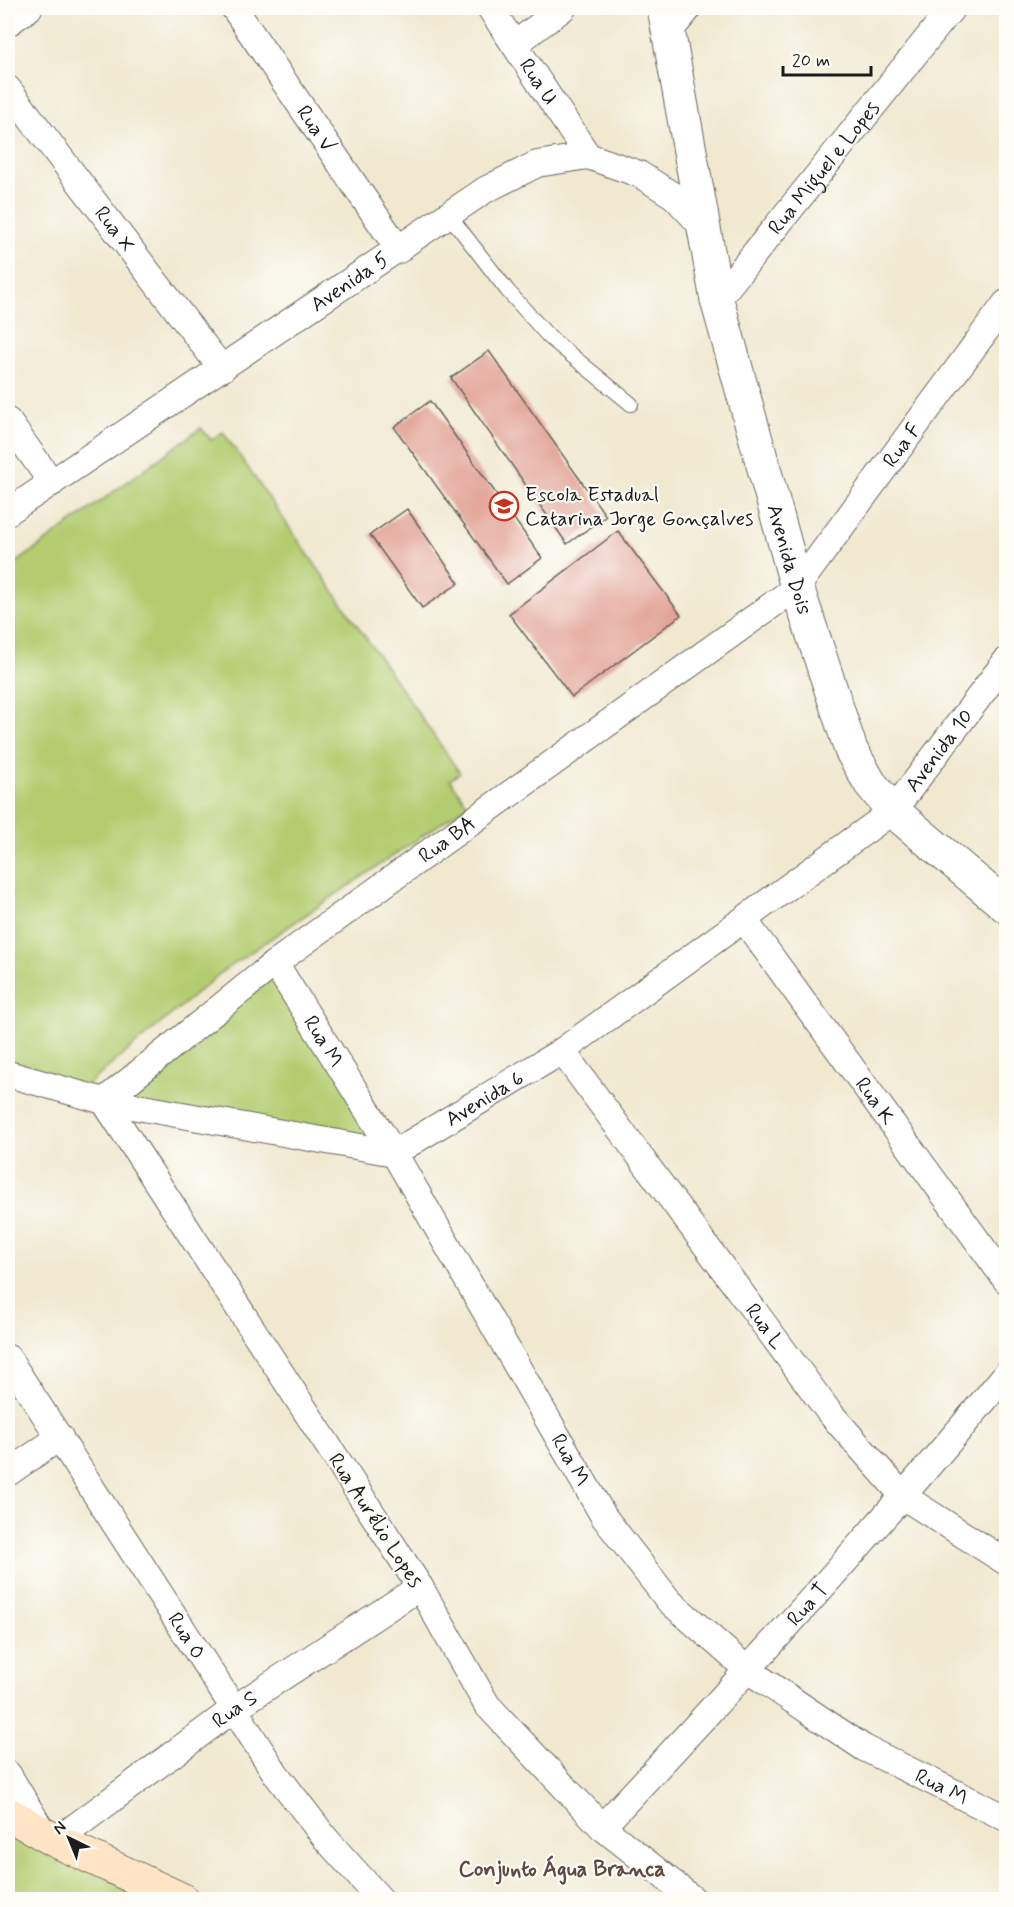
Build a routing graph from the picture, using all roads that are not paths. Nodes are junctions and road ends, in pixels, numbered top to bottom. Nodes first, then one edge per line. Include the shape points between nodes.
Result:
1 (29, 8) edge
2 (234, 8) edge
3 (490, 8) edge
4 (563, 8) edge
5 (952, 8) edge
6 (674, 16) edge
7 (8, 23) edge
8 (515, 44) junction
9 (8, 88) edge
10 (588, 156) junction
11 (449, 215) junction
12 (704, 228) junction
13 (399, 250) junction
14 (717, 300) junction
15 (1006, 303) edge
16 (222, 369) junction
17 (631, 404) dead end
18 (8, 421) edge
19 (52, 483) junction
20 (8, 512) edge
21 (797, 587) junction
22 (1006, 661) edge
23 (893, 811) junction
24 (1006, 906) edge
25 (745, 921) junction
26 (275, 963) junction
27 (562, 1051) junction
28 (8, 1074) edge
29 (104, 1101) junction
30 (394, 1153) junction
31 (1006, 1280) edge
32 (8, 1358) edge
33 (1006, 1374) edge
34 (60, 1437) junction
35 (8, 1473) edge
36 (904, 1497) junction
37 (1006, 1562) edge
38 (420, 1587) junction
39 (749, 1671) junction
40 (235, 1708) junction
41 (8, 1774) edge
42 (8, 1814) edge
43 (1006, 1818) edge
44 (602, 1827) junction
45 (49, 1836) junction
46 (183, 1899) edge
47 (381, 1899) edge
48 (694, 1899) edge

1 - 7 street
2 - 13 street, Rua V
3 - 8 street, Rua U
4 - 8 street
5 - 14 street, Rua Miguel e Lopes
6 - 12 street, Avenida Dois
8 - 10 street, Rua U
9 - 16 street, Rua X
10 - 11 street, Avenida 5 via 537,165 485,190
10 - 12 street, Avenida 5 via 639,174 674,196
11 - 13 street, Avenida 5
11 - 17 lane via 549,337
12 - 14 street, Avenida Dois
13 - 16 street, Avenida 5
14 - 21 street, Avenida Dois
15 - 21 street, Rua F
16 - 19 street, Avenida 5
18 - 19 street
19 - 20 street, Avenida 5
21 - 23 street, Avenida Dois via 851,750 870,783
21 - 26 street, Rua BA
22 - 23 street, Avenida 10
23 - 24 street, Avenida Dois
23 - 25 street, Avenida 6
25 - 27 street, Avenida 6
25 - 31 street, Rua K
26 - 29 street, Rua BA
26 - 30 street, Rua M
27 - 30 street, Avenida 6
27 - 36 street, Rua L via 829,1412
28 - 29 street
29 - 30 street
29 - 38 street, Rua Aurélio Lopes
30 - 39 street, Rua M via 604,1517 669,1601
32 - 34 street, Rua O
33 - 36 street, Rua T
34 - 35 street
34 - 40 street, Rua O
36 - 37 street, Rua L
36 - 39 street, Rua T
38 - 40 street, Rua S
38 - 44 street, Rua Aurélio Lopes via 487,1705
39 - 43 street, Rua M via 864,1748
39 - 44 street, Rua T
40 - 45 street, Rua S
40 - 47 street, Rua O via 276,1774 326,1839
41 - 45 street
42 - 45 main road
44 - 48 street, Rua Aurélio Lopes
45 - 46 main road

